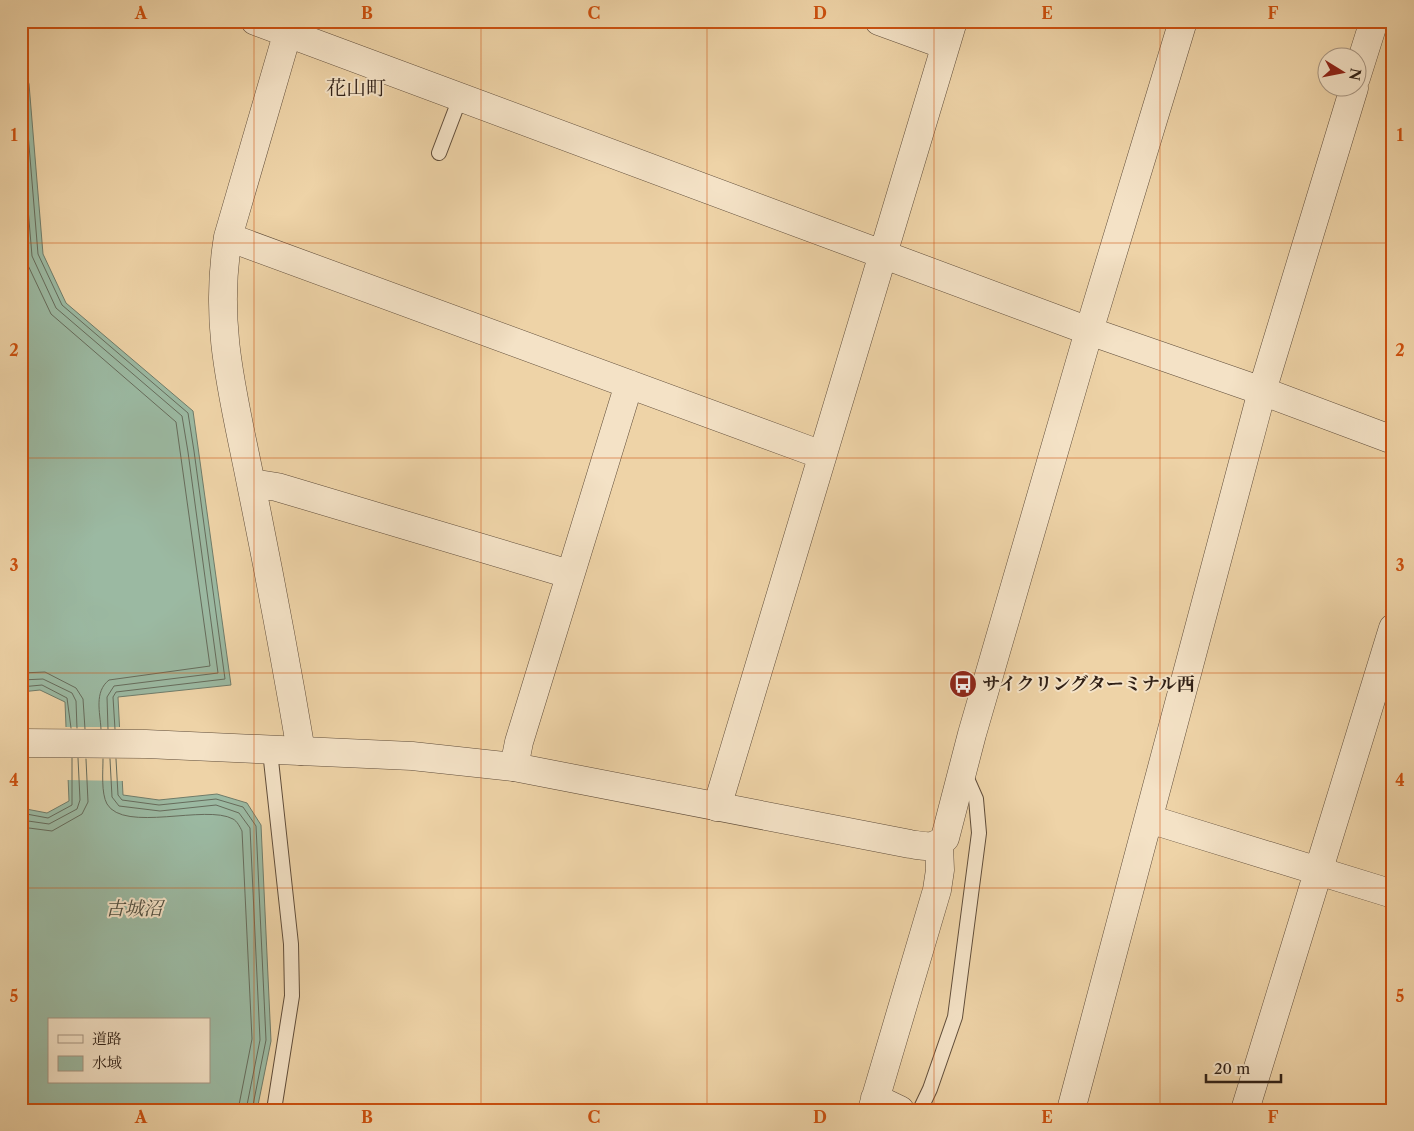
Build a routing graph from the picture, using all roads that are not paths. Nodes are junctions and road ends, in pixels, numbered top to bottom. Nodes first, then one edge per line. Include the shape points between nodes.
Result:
1 (255, 21) edge
2 (879, 21) edge
3 (1183, 21) edge
4 (1374, 21) edge
5 (289, 28) edge
6 (949, 33) edge
7 (1365, 48) edge
8 (460, 98) junction
9 (1351, 98) edge
10 (439, 153) dead end
11 (228, 237) junction
12 (883, 253) junction
13 (1089, 331) junction
14 (629, 384) junction
15 (1262, 391) junction
16 (1393, 440) edge
17 (822, 455) junction
18 (251, 483) junction
19 (569, 574) junction
20 (1393, 628) edge
21 (21, 743) edge
22 (270, 751) junction
23 (301, 751) junction
24 (514, 767) junction
25 (963, 768) junction
26 (717, 807) junction
27 (1149, 819) junction
28 (938, 845) junction
29 (1318, 872) junction
30 (1393, 894) edge
31 (874, 1104) edge
32 (274, 1110) edge
33 (900, 1110) edge
34 (920, 1110) edge
35 (1071, 1110) edge
36 (1245, 1110) edge

1 - 5 street
2 - 6 street
3 - 13 street
4 - 7 street
5 - 8 street
5 - 11 street
6 - 12 street
8 - 10 lane
8 - 12 street
9 - 15 street
11 - 14 street
11 - 18 street via 222,273 222,314 228,374
12 - 13 street
12 - 17 street
13 - 15 street
13 - 25 street
14 - 17 street
14 - 19 street
15 - 16 street
15 - 27 street
17 - 26 street
18 - 19 street via 277,487
18 - 23 street
19 - 24 street
20 - 29 street
21 - 22 street via 146,744
22 - 23 street
22 - 32 lane via 291,953 292,996
23 - 24 street via 412,756
24 - 26 street
25 - 28 street via 945,838
25 - 34 lane via 978,814 975,862 955,1017
26 - 28 street via 910,844
27 - 29 street
27 - 35 street
28 - 31 street via 940,870 937,890
29 - 30 street
29 - 36 street
31 - 33 street

